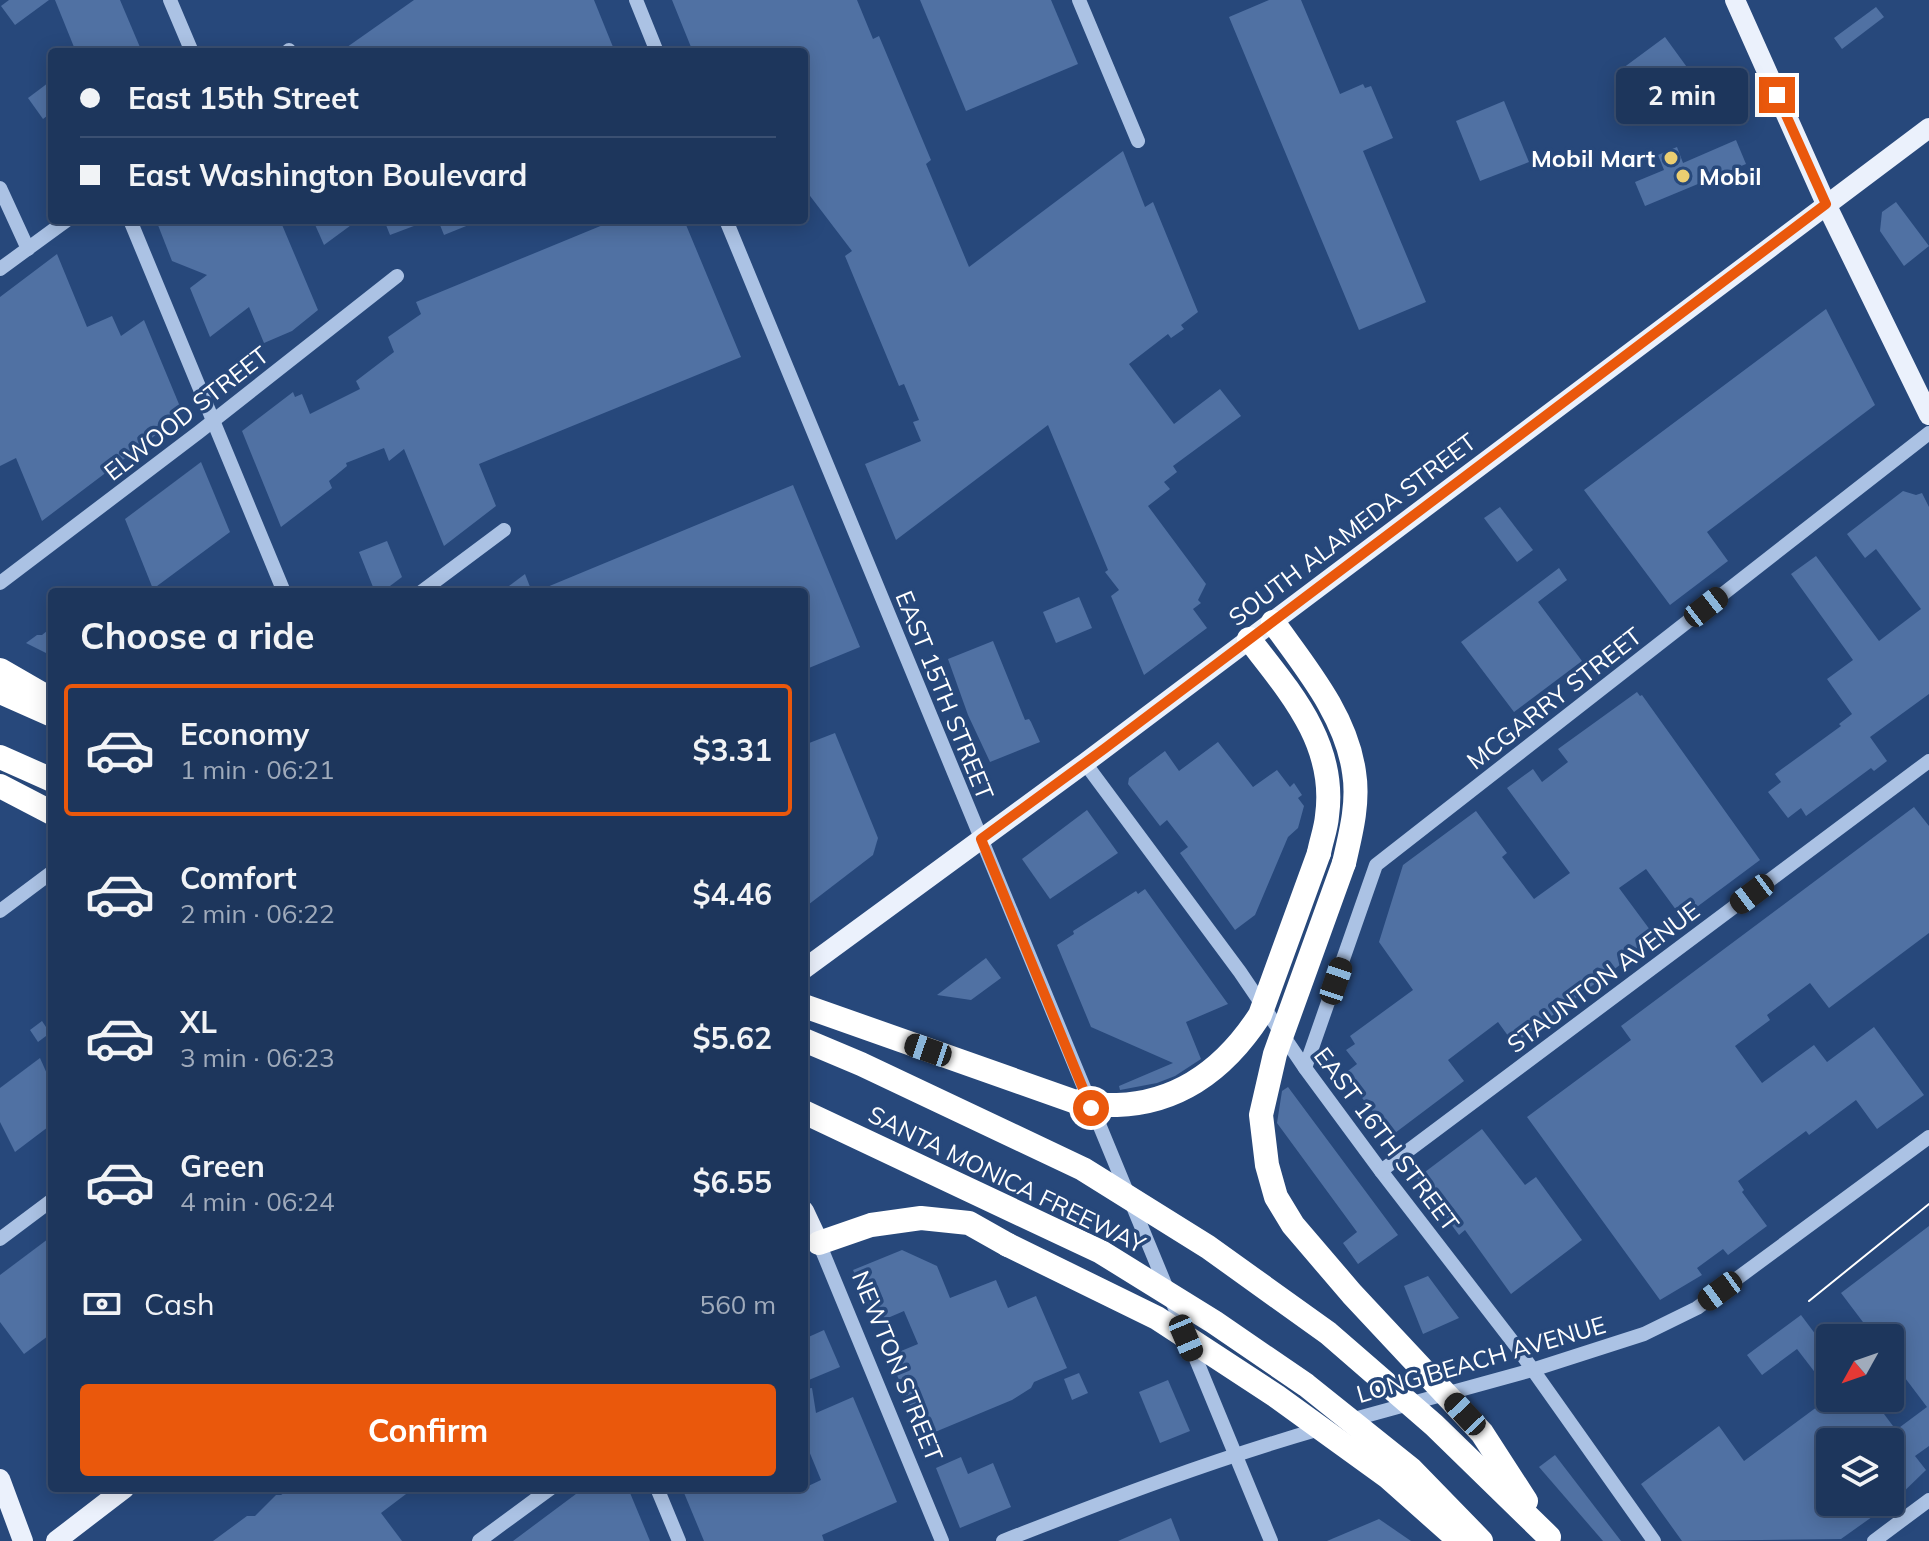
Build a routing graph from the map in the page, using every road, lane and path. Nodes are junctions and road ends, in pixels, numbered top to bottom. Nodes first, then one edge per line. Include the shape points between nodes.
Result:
1 (170, 0) edge
2 (636, 0) edge
3 (1079, 0) edge
4 (1735, 0) edge
5 (190, 48) edge
6 (655, 48) edge
7 (1929, 128) edge
8 (1138, 141) dead end
9 (0, 188) edge
10 (1826, 204) junction
11 (62, 224) edge
12 (132, 224) edge
13 (728, 224) edge
14 (28, 249) junction
15 (0, 269) edge
16 (397, 276) dead end
17 (1924, 392) edge
18 (1929, 415) edge
19 (213, 421) junction
20 (1929, 433) edge
21 (504, 530) dead end
22 (0, 583) edge
23 (282, 588) edge
24 (426, 588) edge
25 (1273, 622) junction
26 (1249, 639) junction
27 (0, 670) edge
28 (0, 692) edge
29 (48, 698) edge
30 (48, 713) edge
31 (0, 757) edge
32 (1929, 761) edge
33 (1085, 763) junction
34 (48, 778) edge
35 (0, 786) edge
36 (48, 811) edge
37 (981, 839) junction
38 (48, 875) edge
39 (0, 911) edge
40 (808, 966) edge
41 (808, 1007) edge
42 (808, 1042) edge
43 (1305, 1068) junction
44 (808, 1114) edge
45 (1929, 1137) edge
46 (1381, 1171) junction
47 (48, 1203) edge
48 (808, 1220) edge
49 (0, 1239) edge
50 (819, 1243) junction
51 (1532, 1370) junction
52 (1234, 1453) junction
53 (0, 1479) edge
54 (120, 1492) edge
55 (546, 1492) edge
56 (659, 1492) edge
57 (1929, 1500) edge
58 (1551, 1539) edge
59 (23, 1541) edge
60 (56, 1541) edge
61 (479, 1541) edge
62 (679, 1541) edge
63 (942, 1541) edge
64 (1003, 1541) edge
65 (1271, 1541) edge
66 (1460, 1541) edge
67 (1481, 1541) edge
68 (1654, 1541) edge
69 (1874, 1541) edge

1 - 5 street
2 - 6 street
3 - 8 street
4 - 10 main road
7 - 10 main road, SOUTH ALAMEDA STREET
9 - 14 street
10 - 17 main road
10 - 25 main road, SOUTH ALAMEDA STREET
11 - 14 street
12 - 19 street
13 - 37 street, EAST 15TH STREET
14 - 15 street
16 - 19 street, ELWOOD STREET
17 - 18 main road
19 - 22 street, ELWOOD STREET
19 - 23 street
20 - 43 street, MCGARRY STREET via 1376,865
21 - 24 street
25 - 26 main road, SOUTH ALAMEDA STREET
25 - 58 highway, bridge via 1334,712 1355,773 1355,815 1344,863 1275,1054 1261,1115 1276,1197 1352,1294 1482,1433
26 - 33 main road, SOUTH ALAMEDA STREET
26 - 41 highway, bridge via 1300,705 1321,746 1327,816 1319,853 1260,1015 1215,1070 1160,1099 1117,1105 1073,1101
27 - 29 highway
28 - 30 highway
31 - 34 highway
32 - 46 street, STAUNTON AVENUE
33 - 37 main road, SOUTH ALAMEDA STREET
33 - 43 street, EAST 16TH STREET
35 - 36 highway
37 - 40 main road, SOUTH ALAMEDA STREET
37 - 52 street, EAST 15TH STREET
38 - 39 street
42 - 58 highway, SANTA MONICA FREEWAY, bridge via 1083,1169 1208,1247 1328,1333 1434,1425
43 - 46 street, EAST 16TH STREET
44 - 67 highway, SANTA MONICA FREEWAY, bridge via 1101,1252 1214,1322 1306,1385 1411,1469
45 - 51 street, LONG BEACH AVENUE via 1697,1308 1644,1334
46 - 51 street, EAST 16TH STREET
47 - 49 street
48 - 50 main road, NEWTON STREET
50 - 63 street, NEWTON STREET
50 - 66 highway, bridge via 871,1225 921,1218 969,1223 1157,1318 1388,1477
51 - 52 street, LONG BEACH AVENUE
51 - 68 street, EAST 16TH STREET
52 - 64 street, LONG BEACH AVENUE
52 - 65 street, EAST 15TH STREET
53 - 59 main road
54 - 60 main road
55 - 61 street
56 - 62 street
57 - 69 street

